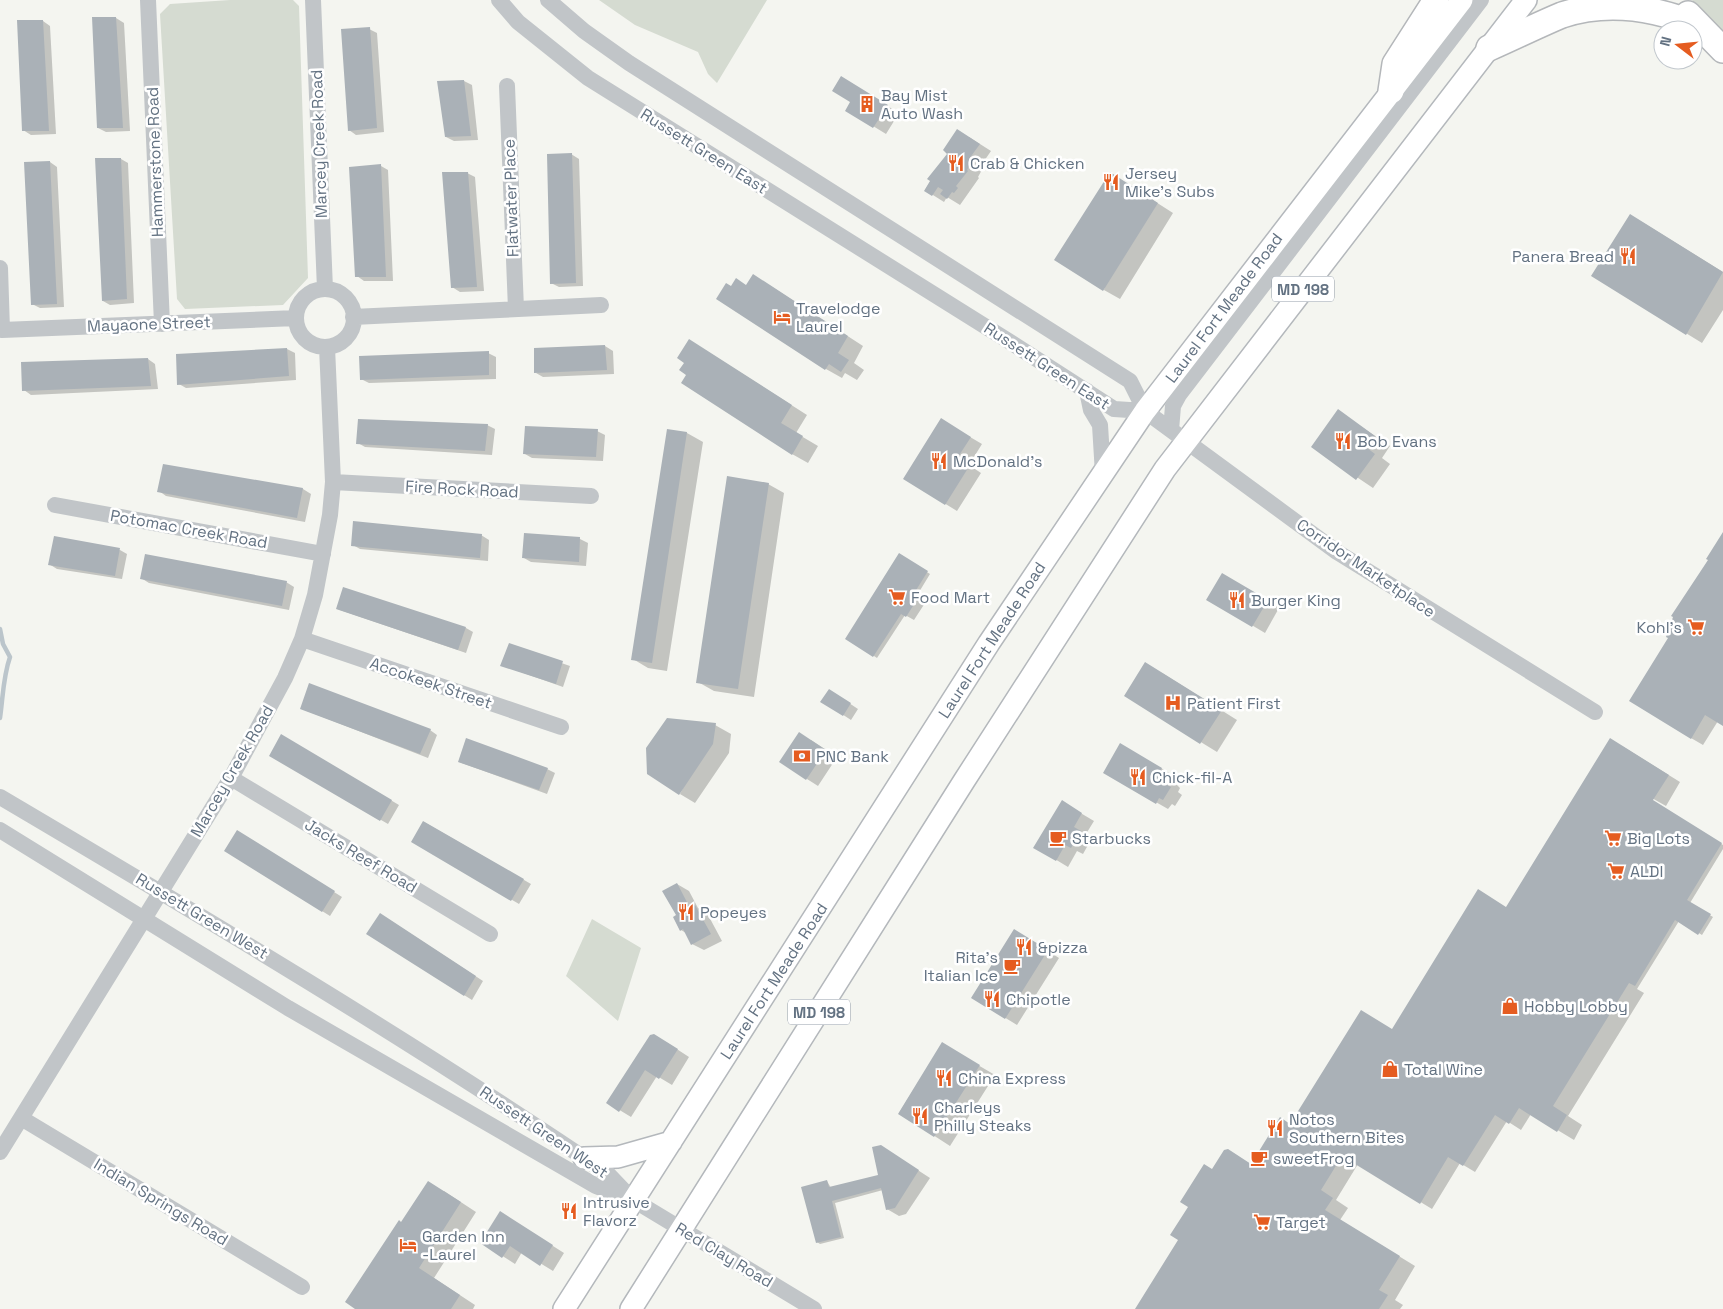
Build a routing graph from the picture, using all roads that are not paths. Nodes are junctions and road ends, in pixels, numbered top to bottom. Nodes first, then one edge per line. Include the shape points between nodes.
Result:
1 (148, 0) edge
2 (313, 0) edge
3 (499, 0) edge
4 (548, 0) edge
5 (1436, 0) edge
6 (1462, 0) edge
7 (1481, 0) edge
8 (1526, 0) edge
9 (1673, 0) edge
10 (1684, 20) edge
11 (1693, 20) edge
12 (1703, 30) edge
13 (1489, 48) junction
14 (1723, 50) edge
15 (507, 86) dead end
16 (1391, 91) junction
17 (0, 268) edge
18 (325, 289) junction
19 (601, 305) dead end
20 (516, 309) junction
21 (353, 317) junction
22 (296, 318) junction
23 (162, 324) junction
24 (327, 346) junction
25 (1087, 391) junction
26 (1145, 411) junction
27 (1179, 435) junction
28 (1103, 474) junction
29 (333, 482) junction
30 (591, 496) dead end
31 (55, 505) dead end
32 (323, 554) junction
33 (302, 639) junction
34 (1595, 712) dead end
35 (560, 727) dead end
36 (231, 778) junction
37 (0, 796) edge
38 (0, 830) edge
39 (161, 891) junction
40 (144, 920) junction
41 (490, 934) dead end
42 (21, 1118) junction
43 (672, 1142) junction
44 (0, 1152) edge
45 (584, 1158) junction
46 (635, 1201) junction
47 (682, 1229) junction
48 (302, 1287) dead end
49 (564, 1309) edge
50 (631, 1309) edge
51 (814, 1309) edge

1 - 23 street, Hammerstone Road
2 - 18 street, Marcey Creek Road
3 - 25 street, Russett Green East via 518,22 588,78
4 - 26 street, Russett Green East via 584,31 629,62 1130,381
5 - 16 highway via 1395,64
6 - 16 main road, Laurel Fort Meade Road / MD 198
7 - 27 street via 1179,395 1173,406
8 - 13 main road, MD 198
9 - 11 highway
10 - 13 highway via 1643,8 1588,9 1563,15
12 - 14 highway
13 - 27 main road, MD 198
15 - 20 street, Flatwater Place
16 - 26 main road, Laurel Fort Meade Road / MD 198
17 - 23 street, Mayaone Street via 2,330
18 - 21 street via 342,294 352,309
18 - 22 street via 308,294 297,309
19 - 20 street
20 - 21 street
21 - 24 street via 348,334
22 - 23 street, Mayaone Street
22 - 24 street via 302,336 309,342
24 - 29 street, Marcey Creek Road
25 - 26 street, Russett Green East via 1114,410
25 - 28 street via 1090,410 1100,425
26 - 27 street, Corridor Marketplace
26 - 28 main road, Laurel Fort Meade Road / MD 198
27 - 34 street, Corridor Marketplace via 1337,552
27 - 47 main road, MD 198 via 1164,469
28 - 43 main road, Laurel Fort Meade Road / MD 198 via 955,696
29 - 30 street, Fire Rock Road
29 - 32 street, Marcey Creek Road
31 - 32 street, Potomac Creek Road
32 - 33 street, Marcey Creek Road
33 - 35 street, Accokeek Street
33 - 36 street, Marcey Creek Road via 285,678
36 - 39 street, Marcey Creek Road
36 - 41 street, Jacks Reef Road
37 - 39 street, Russett Green West
38 - 40 street, Russett Green West
39 - 40 street, Marcey Creek Road
39 - 45 street, Russett Green West via 385,1028
40 - 42 street, Marcey Creek Road
40 - 46 street, Russett Green West via 288,1008 587,1181
42 - 44 street, Marcey Creek Road
42 - 48 street, Indian Springs Road
43 - 45 main road via 618,1157
43 - 46 main road, Laurel Fort Meade Road / MD 198
45 - 46 street, Russett Green West via 608,1174
46 - 47 street, Red Clay Road
46 - 49 main road, Laurel Fort Meade Road / MD 198
47 - 50 main road, MD 198
47 - 51 street, Red Clay Road

